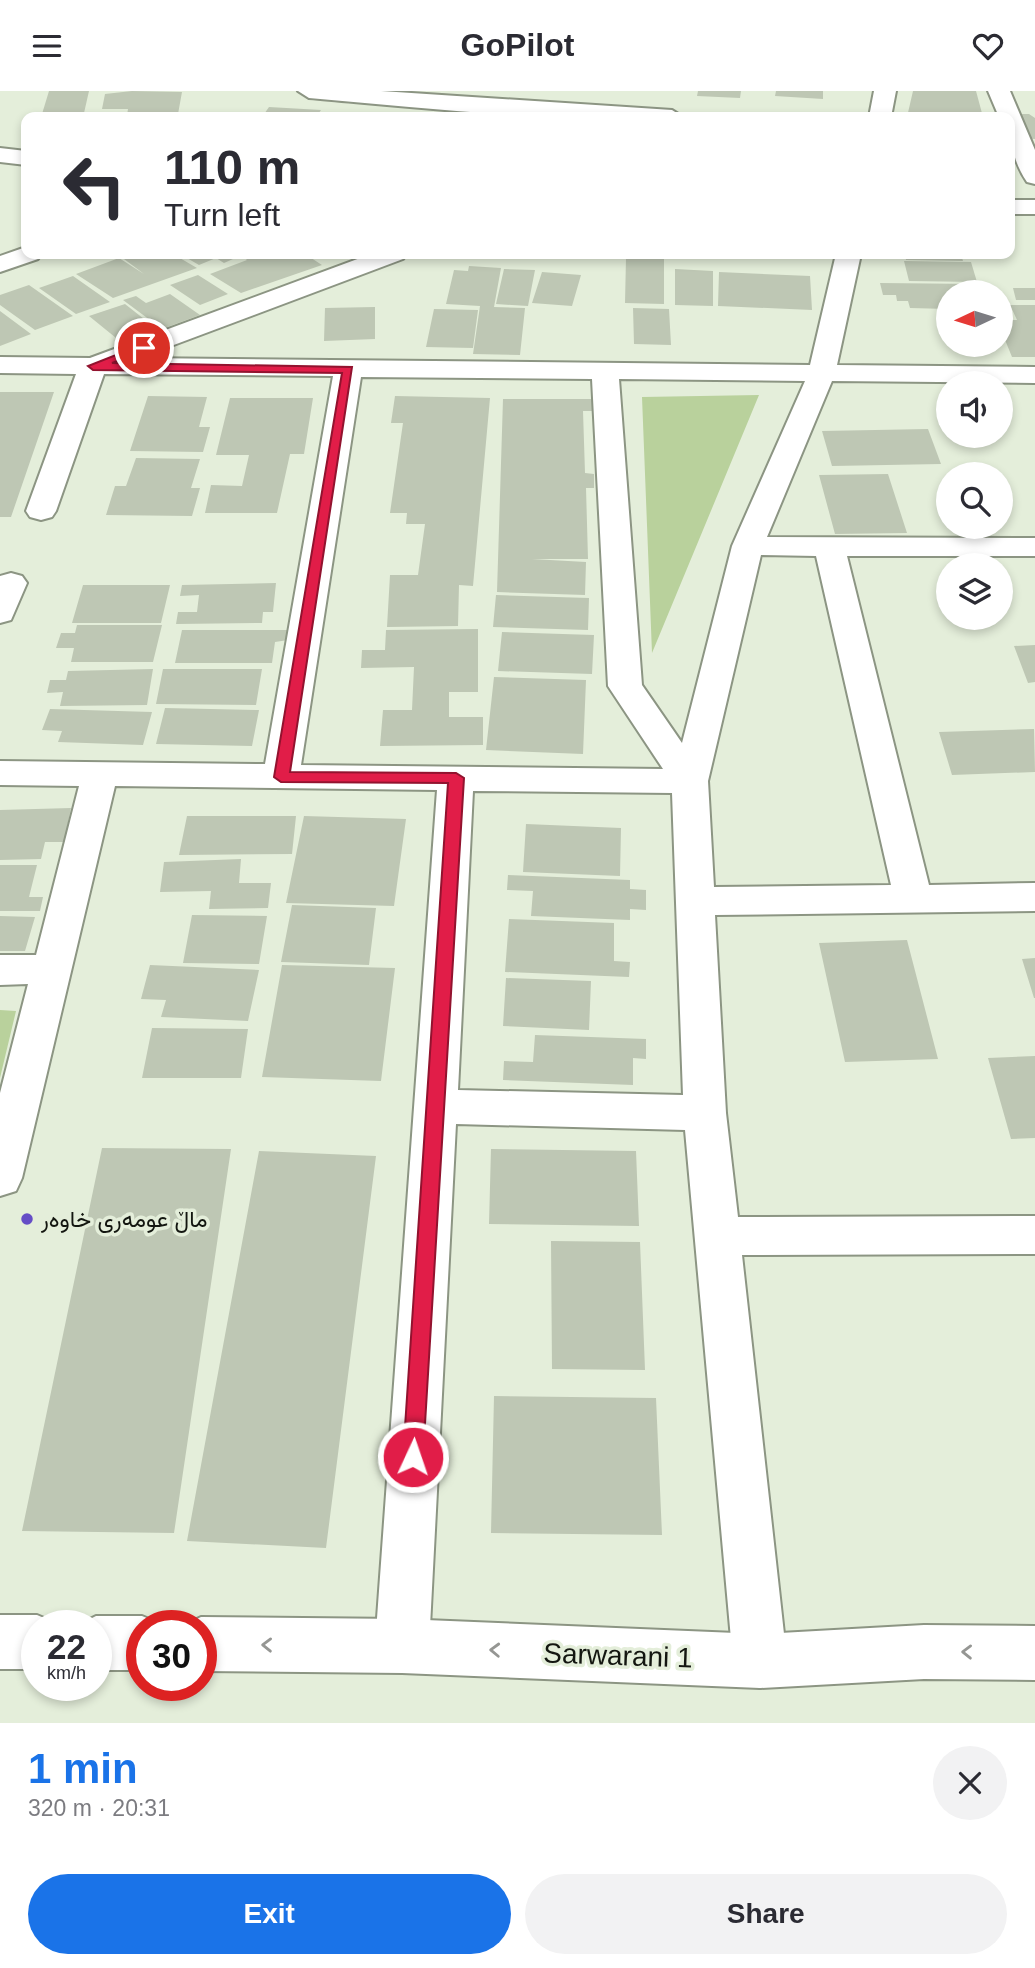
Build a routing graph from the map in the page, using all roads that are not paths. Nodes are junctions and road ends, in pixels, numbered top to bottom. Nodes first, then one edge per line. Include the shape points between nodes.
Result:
1 (309, 91) edge
2 (885, 91) edge
3 (999, 91) edge
4 (465, 98) edge
5 (435, 112) edge
6 (618, 112) edge
7 (881, 112) edge
8 (1008, 112) edge
9 (1015, 129) edge
10 (0, 155) edge
11 (21, 157) edge
12 (1035, 177) edge
13 (1015, 207) edge
14 (1035, 207) edge
15 (21, 257) edge
16 (381, 259) edge
17 (848, 259) edge
18 (0, 264) edge
19 (0, 365) edge
20 (93, 366) junction
21 (348, 369) junction
22 (605, 372) junction
23 (821, 375) junction
24 (1035, 375) edge
25 (41, 512) dead end
26 (748, 546) junction
27 (829, 546) junction
28 (1035, 547) edge
29 (11, 583) dead end
30 (0, 613) edge
31 (0, 773) edge
32 (100, 774) junction
33 (281, 777) junction
34 (456, 778) junction
35 (690, 781) junction
36 (1035, 897) edge
37 (913, 898) junction
38 (695, 901) junction
39 (52, 969) junction
40 (0, 970) edge
41 (434, 1106) junction
42 (705, 1113) junction
43 (0, 1178) edge
44 (1035, 1235) edge
45 (717, 1237) junction
46 (0, 1642) edge
47 (21, 1642) edge
48 (217, 1644) edge
49 (402, 1646) junction
50 (1035, 1653) edge
51 (760, 1661) junction

1 - 4 street
2 - 7 street
3 - 8 street
4 - 5 street
4 - 6 street
9 - 12 street
10 - 11 street
13 - 14 street
15 - 18 street
16 - 20 street
17 - 23 street
19 - 20 street
20 - 21 street
20 - 25 street
21 - 22 street
21 - 33 street
22 - 23 street
22 - 35 street via 625,686
23 - 24 street
23 - 26 street
26 - 27 street
26 - 35 street
27 - 28 street
27 - 37 street
29 - 30 street
31 - 32 street
32 - 33 street
32 - 39 street
33 - 34 street
34 - 35 street
34 - 41 street
35 - 38 street
36 - 37 street
37 - 38 street
38 - 42 street
39 - 40 street
39 - 43 street
41 - 42 street
41 - 49 street
42 - 45 street
44 - 45 street
45 - 51 street
46 - 47 street
49 -> 48 street, Sarwarani 1
51 -> 49 street, Sarwarani 1
50 -> 51 street, Sarwarani 1 via 924,1651

